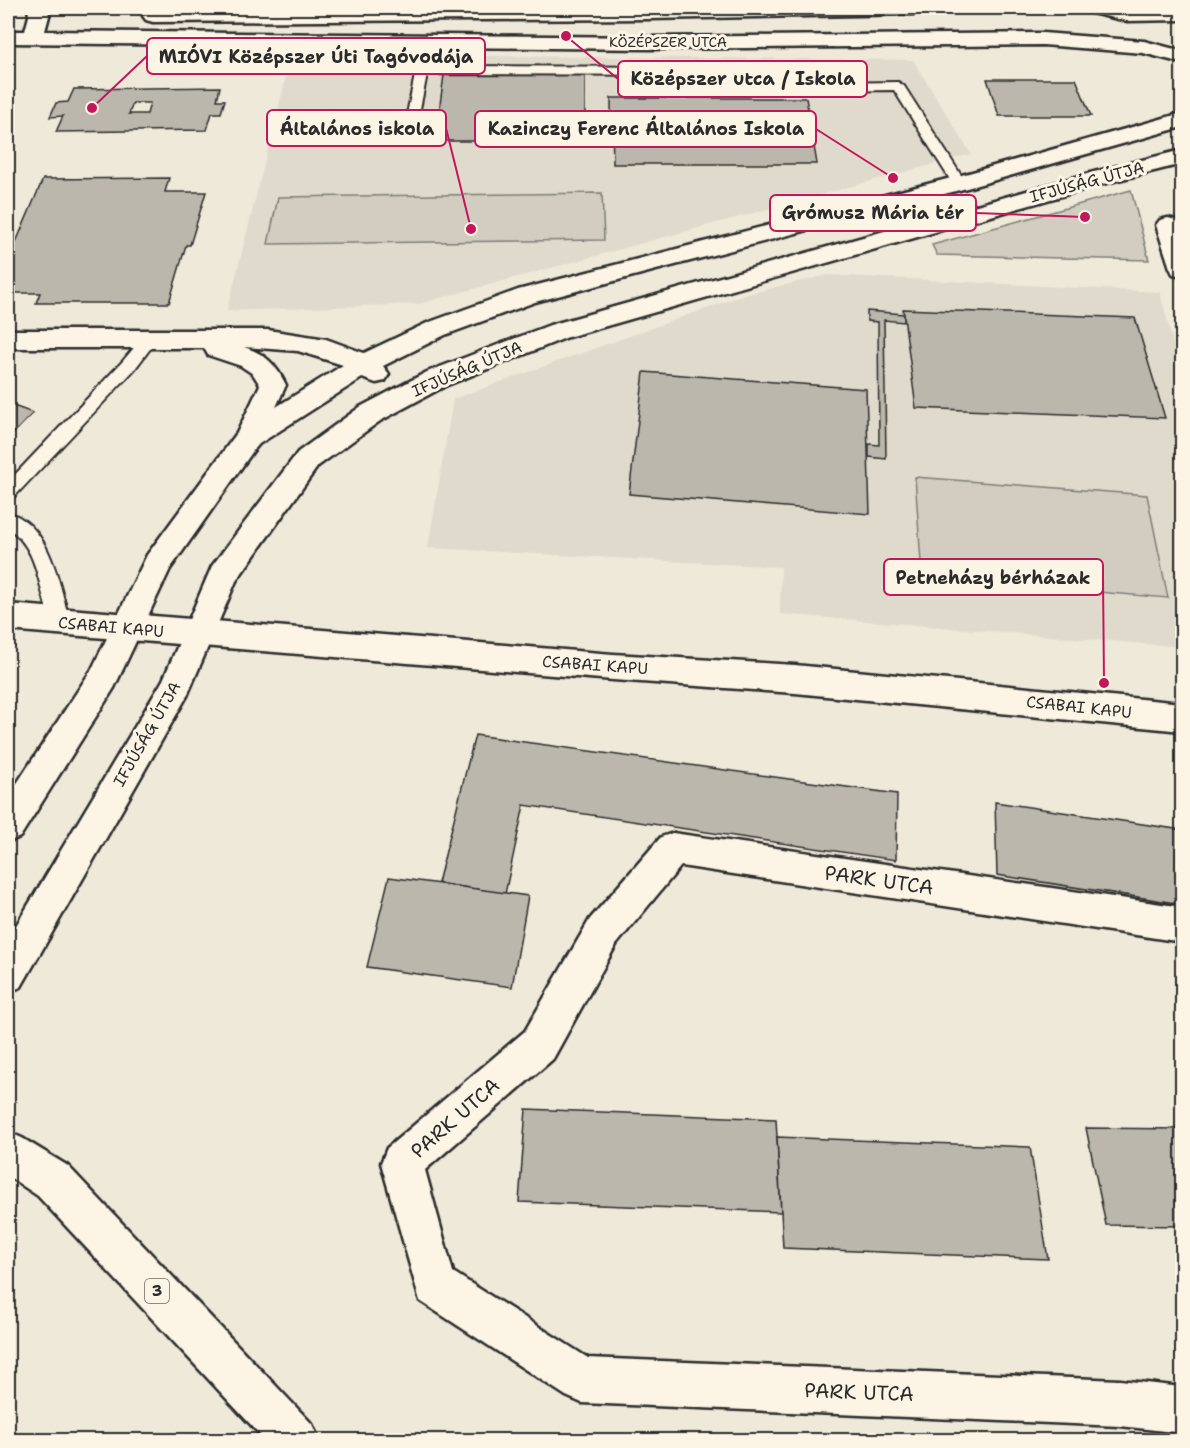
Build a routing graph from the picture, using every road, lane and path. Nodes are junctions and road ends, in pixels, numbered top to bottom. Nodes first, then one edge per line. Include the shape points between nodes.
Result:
1 (889, 8) edge
2 (913, 8) edge
3 (1094, 8) edge
4 (710, 10) edge
5 (39, 12) edge
6 (650, 13) junction
7 (1182, 14) edge
8 (63, 16) dead end
9 (132, 16) dead end
10 (8, 37) edge
11 (33, 37) junction
12 (894, 40) junction
13 (649, 43) junction
14 (1182, 57) edge
15 (412, 119) dead end
16 (1182, 120) edge
17 (1182, 157) edge
18 (958, 183) junction
19 (1168, 225) dead end
20 (1182, 267) edge
21 (8, 339) edge
22 (148, 341) junction
23 (192, 341) junction
24 (364, 364) junction
25 (402, 397) junction
26 (249, 436) junction
27 (8, 492) edge
28 (8, 519) edge
29 (8, 617) edge
30 (61, 622) junction
31 (125, 628) junction
32 (197, 634) junction
33 (1182, 717) edge
34 (8, 826) edge
35 (1182, 925) edge
36 (8, 974) edge
37 (8, 1152) edge
38 (1182, 1410) edge
39 (296, 1440) edge

1 - 2 street, KÖZÉPSZER UTCA
1 - 4 street, KÖZÉPSZER UTCA
1 - 12 street
3 - 7 street via 1127,15
4 - 6 street, KÖZÉPSZER UTCA
5 - 8 street
5 - 11 street
6 - 9 street, KÖZÉPSZER UTCA
6 - 13 street
10 - 11 street, KÖZÉPSZER UTCA
11 - 13 street, KÖZÉPSZER UTCA
12 - 13 street, KÖZÉPSZER UTCA
12 - 14 street, KÖZÉPSZER UTCA via 1042,39 1144,47
15 - 18 lane via 422,70 699,71 753,88 898,86
16 - 18 street, IFJÚSÁG ÚTJA
17 - 25 street, IFJÚSÁG ÚTJA via 1049,191 559,331 436,379
18 - 24 street, IFJÚSÁG ÚTJA via 527,296 436,329
19 - 20 street
21 - 22 street
22 - 23 street
22 - 27 lane
23 - 24 street via 283,341 318,346
23 - 26 street via 255,359 267,370 273,385
24 - 25 street
24 - 26 street, IFJÚSÁG ÚTJA
25 - 32 street, IFJÚSÁG ÚTJA via 370,414 308,459 223,575
26 - 31 street, IFJÚSÁG ÚTJA via 158,562
28 - 30 lane via 27,532 44,560
29 - 30 street, CSABAI KAPU
30 - 31 street, CSABAI KAPU
31 - 32 street, CSABAI KAPU
31 - 34 street, IFJÚSÁG ÚTJA via 103,678
32 - 33 street, CSABAI KAPU via 795,679
32 - 36 street, IFJÚSÁG ÚTJA via 172,693
35 - 38 street, PARK UTCA via 673,849 603,932 539,1045 402,1163 435,1286 582,1380 1120,1403
37 - 39 street, 3 via 53,1181

